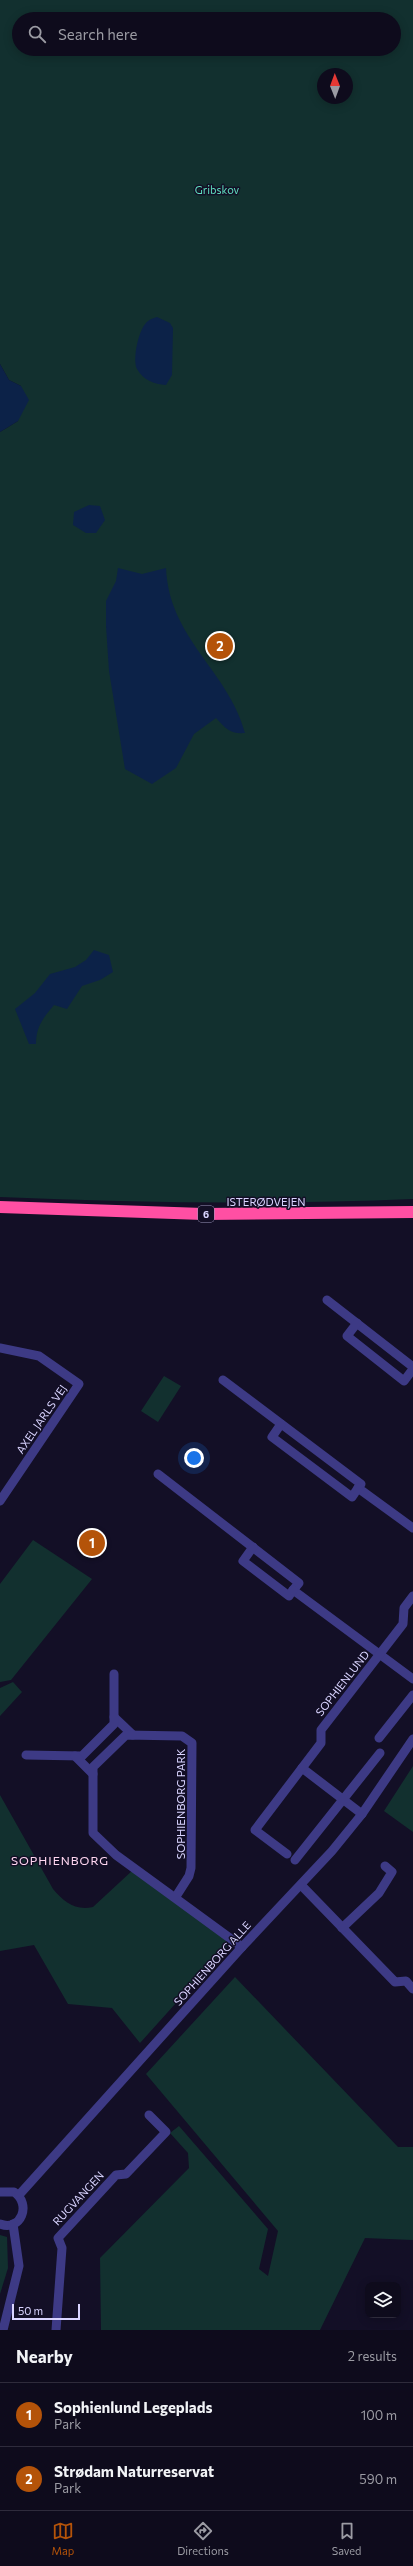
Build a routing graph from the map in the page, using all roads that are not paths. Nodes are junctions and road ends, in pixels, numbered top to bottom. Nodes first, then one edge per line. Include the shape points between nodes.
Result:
1 (0, 1207) edge
2 (413, 1212) edge
3 (327, 1300) dead end
4 (357, 1323) junction
5 (0, 1348) edge
6 (413, 1368) edge
7 (224, 1380) dead end
8 (281, 1424) junction
9 (158, 1474) dead end
10 (358, 1488) junction
11 (0, 1501) edge
12 (413, 1528) edge
13 (253, 1547) junction
14 (294, 1590) junction
15 (413, 1596) edge
16 (379, 1654) junction
17 (114, 1674) dead end
18 (413, 1679) edge
19 (413, 1695) edge
20 (114, 1717) junction
21 (133, 1735) junction
22 (379, 1738) dead end
23 (413, 1739) edge
24 (380, 1753) dead end
25 (26, 1755) dead end
26 (75, 1756) junction
27 (302, 1768) junction
28 (93, 1774) junction
29 (343, 1799) junction
30 (362, 1814) junction
31 (287, 1854) dead end
32 (295, 1860) dead end
33 (385, 1866) dead end
34 (301, 1885) junction
35 (175, 1898) junction
36 (342, 1928) junction
37 (242, 1947) junction
38 (413, 1974) edge
39 (406, 1982) junction
40 (413, 1989) edge
41 (149, 2115) dead end
42 (0, 2192) edge
43 (19, 2195) junction
44 (0, 2224) edge
45 (13, 2224) junction
46 (3, 2330) edge
47 (56, 2330) edge

1 - 2 highway, ISTERØDVEJEN / 6 via 203,1214
3 - 4 street
4 - 6 street
4 - 6 street via 347,1336 404,1380
5 - 11 street, AXEL JARLS VEJ via 39,1356 79,1384
7 - 8 street
8 - 10 street via 361,1484
8 - 10 street via 272,1437 352,1497
9 - 13 street
10 - 12 street
13 - 14 street via 299,1582
13 - 14 street via 243,1561 289,1596
14 - 16 street, SOPHIENLUND
15 - 16 street, SOPHIENLUND via 404,1608 403,1624
16 - 18 street, SOPHIENLUND
16 - 27 street, SOPHIENLUND via 321,1730 321,1743
17 - 20 street
19 - 22 street
20 - 21 street
20 - 26 street via 114,1724 82,1756
21 - 28 street via 126,1735 93,1767
21 - 35 street, SOPHIENBORG PARK via 182,1736 192,1743 191,1868
23 - 30 street, SOPHIENBORG ALLE
24 - 29 street
25 - 26 street
26 - 28 street
27 - 29 street
27 - 31 street, SOPHIENLUND via 255,1830
28 - 35 street via 93,1834 116,1855
29 - 30 street
29 - 32 street
30 - 34 street, SOPHIENBORG ALLE
33 - 36 street via 392,1872 379,1893
34 - 36 street
34 - 37 street, SOPHIENBORG ALLE
35 - 37 street
36 - 39 street via 395,1982
37 - 43 street, SOPHIENBORG ALLE
38 - 39 street
39 - 40 street
41 - 47 street, RUGVANGEN via 166,2132 126,2174 116,2174 58,2238 62,2248
42 - 43 street via 9,2191
43 - 45 street via 24,2211 22,2217
44 - 45 street
45 - 46 street via 19,2266

